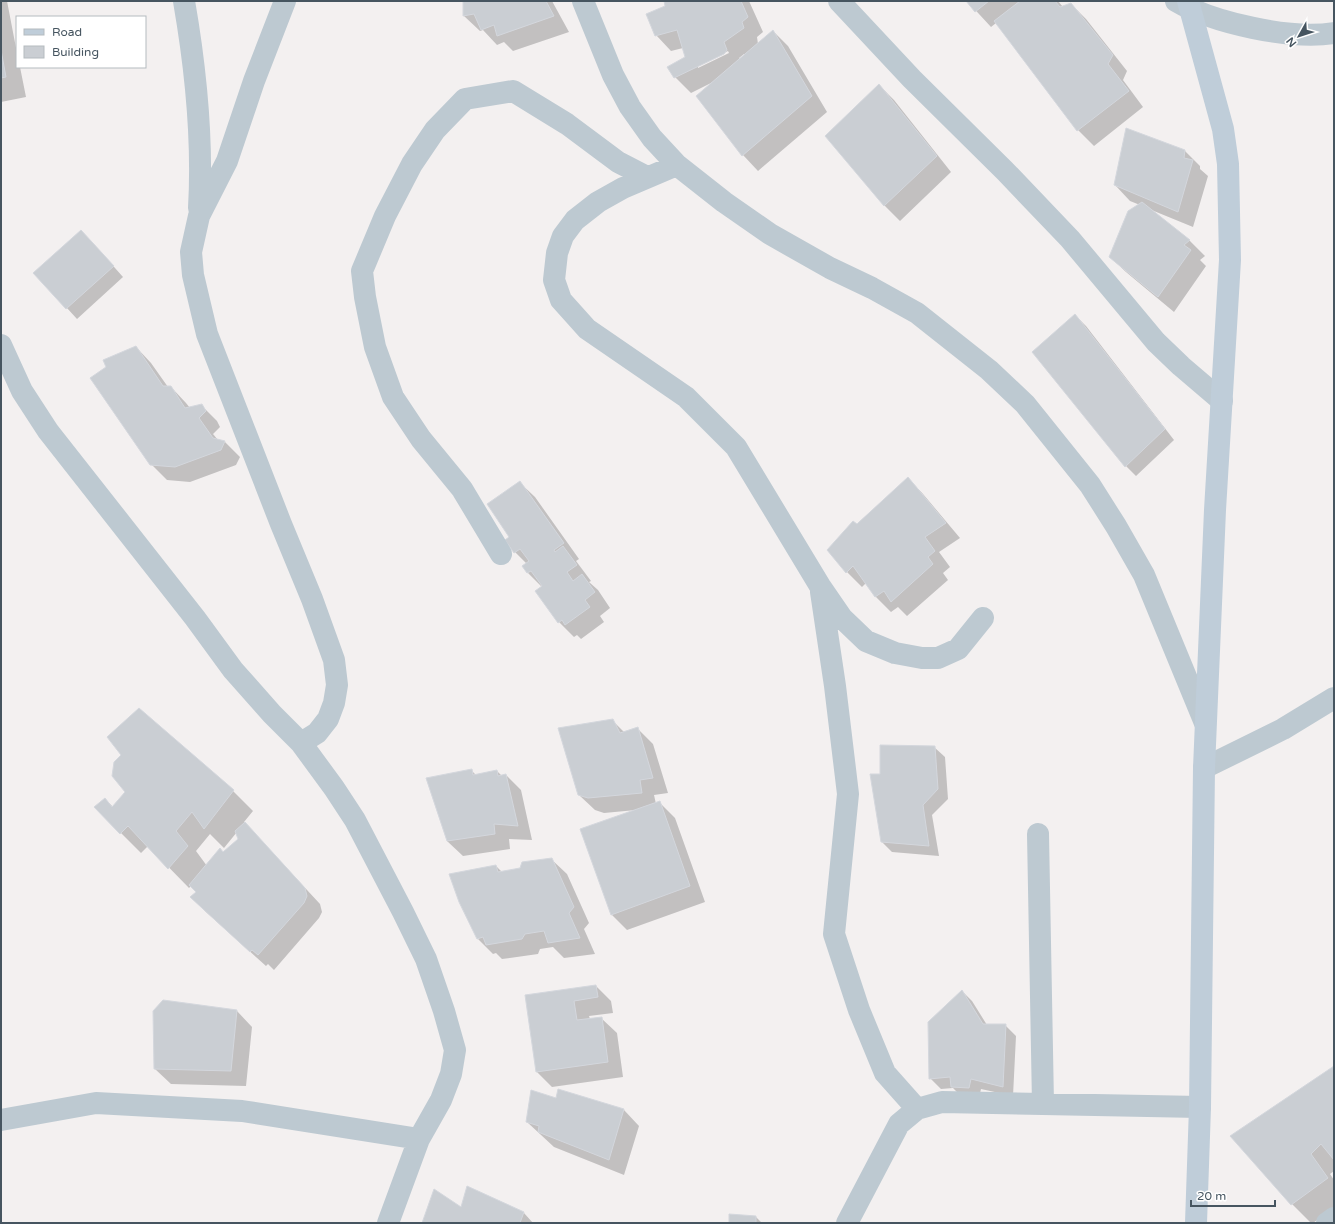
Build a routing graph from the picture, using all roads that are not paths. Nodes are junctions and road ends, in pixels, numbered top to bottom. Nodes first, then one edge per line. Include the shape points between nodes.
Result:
1 (184, 1) edge
2 (285, 1) edge
3 (583, 1) edge
4 (839, 1) edge
5 (1185, 4) edge
6 (1334, 33) edge
7 (677, 165) junction
8 (647, 177) junction
9 (199, 216) junction
10 (1, 344) edge
11 (1222, 401) junction
12 (501, 554) dead end
13 (820, 586) junction
14 (983, 618) dead end
15 (1334, 698) edge
16 (1205, 723) junction
17 (301, 743) junction
18 (1204, 768) junction
19 (1038, 834) dead end
20 (1043, 1104) junction
21 (1200, 1108) junction
22 (917, 1109) junction
23 (1, 1120) edge
24 (419, 1139) junction
25 (1334, 1218) edge
26 (388, 1223) edge
27 (847, 1223) edge
28 (1196, 1223) edge
29 (1327, 1223) edge

1 - 9 street via 197,98 201,172
2 - 9 street via 227,161
3 - 7 street via 613,76 630,107 652,138
4 - 11 street via 1070,239 1156,342
5 - 6 street via 1233,23 1274,32 1323,35
5 - 11 street via 1223,129 1228,164 1230,260
7 - 8 street
7 - 16 street via 770,234 917,313 989,370 1025,404 1090,485 1120,532 1144,575
8 - 12 street via 618,162 567,124 513,91 465,99 435,130 412,164 384,216 362,271 375,347 394,397 421,439 462,490
8 - 13 street via 598,202 575,220 563,236 557,253 554,280 561,300 587,329 686,397 736,447
9 - 17 street via 191,252 193,275 207,334 334,660 337,685 328,719 317,733
10 - 17 street via 22,390 48,432 233,670
11 - 16 street
13 - 14 street via 842,618 866,641 894,653 938,658 958,650
13 - 22 street via 848,794 834,934 859,1010 885,1073
15 - 18 street via 1283,729
16 - 18 street
17 - 24 street via 355,820 426,959 444,1011 455,1050 451,1074 441,1100
18 - 21 street
19 - 20 street
20 - 21 street
20 - 22 street via 942,1102
21 - 28 street
22 - 27 street via 899,1124
23 - 24 street via 96,1103 242,1111
24 - 26 street
25 - 29 street

